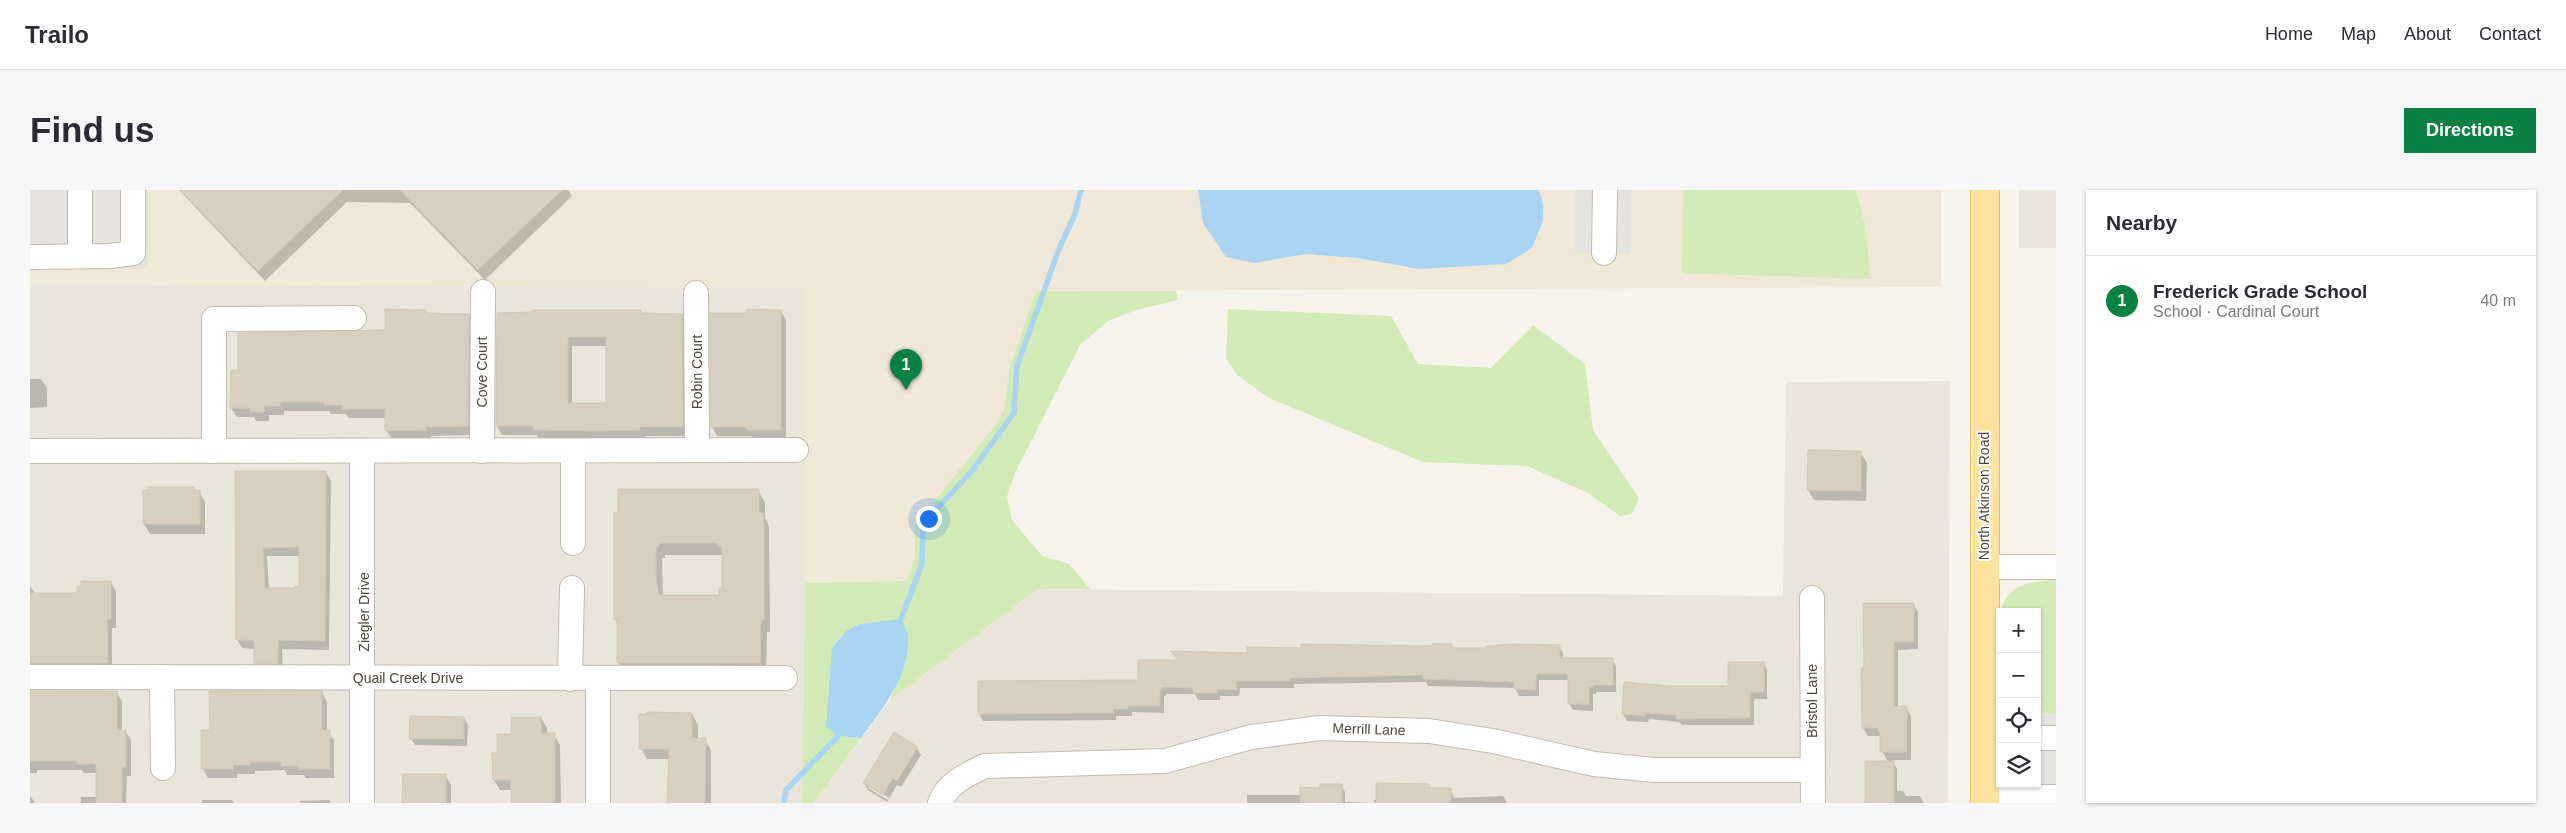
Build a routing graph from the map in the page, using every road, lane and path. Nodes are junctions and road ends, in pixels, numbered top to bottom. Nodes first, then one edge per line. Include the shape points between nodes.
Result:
1 (80, 190) edge
2 (134, 190) edge
3 (1605, 190) edge
4 (1985, 190) edge
5 (1604, 253) dead end
6 (80, 256) junction
7 (30, 257) edge
8 (483, 292) dead end
9 (696, 293) dead end
10 (354, 318) dead end
11 (697, 450) junction
12 (796, 450) dead end
13 (30, 451) edge
14 (214, 451) junction
15 (482, 451) junction
16 (573, 451) junction
17 (362, 452) junction
18 (573, 543) dead end
19 (1985, 567) junction
20 (2056, 567) edge
21 (572, 588) dead end
22 (1812, 598) dead end
23 (30, 677) edge
24 (162, 677) junction
25 (364, 677) junction
26 (785, 678) dead end
27 (570, 679) junction
28 (598, 679) junction
29 (2041, 738) edge
30 (2056, 738) edge
31 (163, 768) dead end
32 (1813, 770) junction
33 (2056, 797) edge
34 (1985, 800) edge
35 (362, 803) edge
36 (598, 803) edge
37 (940, 803) edge
38 (1813, 803) edge

1 - 6 street
2 - 6 street via 134,253
3 - 5 street
4 - 19 main road, North Atkinson Road
6 - 7 street
8 - 15 street, Cove Court
9 - 11 street, Robin Court
10 - 14 street via 214,319
11 - 12 street
11 - 16 street
13 - 14 street
14 - 17 street
15 - 16 street
15 - 17 street
16 - 18 street
17 - 25 street, Ziegler Drive
19 - 20 street
19 - 34 main road, North Atkinson Road
21 - 27 street
22 - 32 street, Bristol Lane
23 - 24 street, Quail Creek Drive
24 - 25 street, Quail Creek Drive
24 - 31 street
25 - 27 street, Quail Creek Drive
25 - 35 street, Ziegler Drive
26 - 28 street, Quail Creek Drive
27 - 28 street, Quail Creek Drive
28 - 36 street
29 - 30 street
32 - 37 street, Merrill Lane via 1654,770 1594,764 1493,741 1428,731 1320,728 1251,737 1165,761 986,766 966,774 951,786
32 - 38 street, Bristol Lane
33 - 34 street

